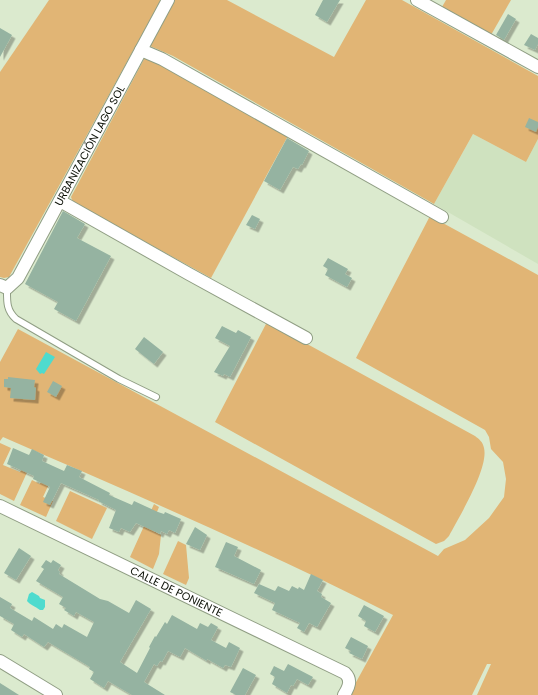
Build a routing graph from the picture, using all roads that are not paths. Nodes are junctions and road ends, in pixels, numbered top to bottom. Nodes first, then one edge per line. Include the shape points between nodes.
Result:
1 (168, 0) edge
2 (418, 0) edge
3 (141, 50) junction
4 (538, 67) edge
5 (60, 201) junction
6 (442, 217) dead end
7 (4, 287) edge
8 (306, 338) dead end
9 (156, 397) dead end
10 (0, 506) edge
11 (0, 661) edge
12 (56, 695) edge
13 (344, 695) edge

1 - 3 street, URBANIZACIÓN LAGO SOL
2 - 4 street
3 - 5 street, URBANIZACIÓN LAGO SOL
3 - 6 street via 175,66
5 - 7 street, URBANIZACIÓN LAGO SOL via 18,278
5 - 8 street
7 - 9 lane via 8,307 16,319 119,379
10 - 13 street, CALLE DE PONIENTE via 345,672 349,685
11 - 12 street

